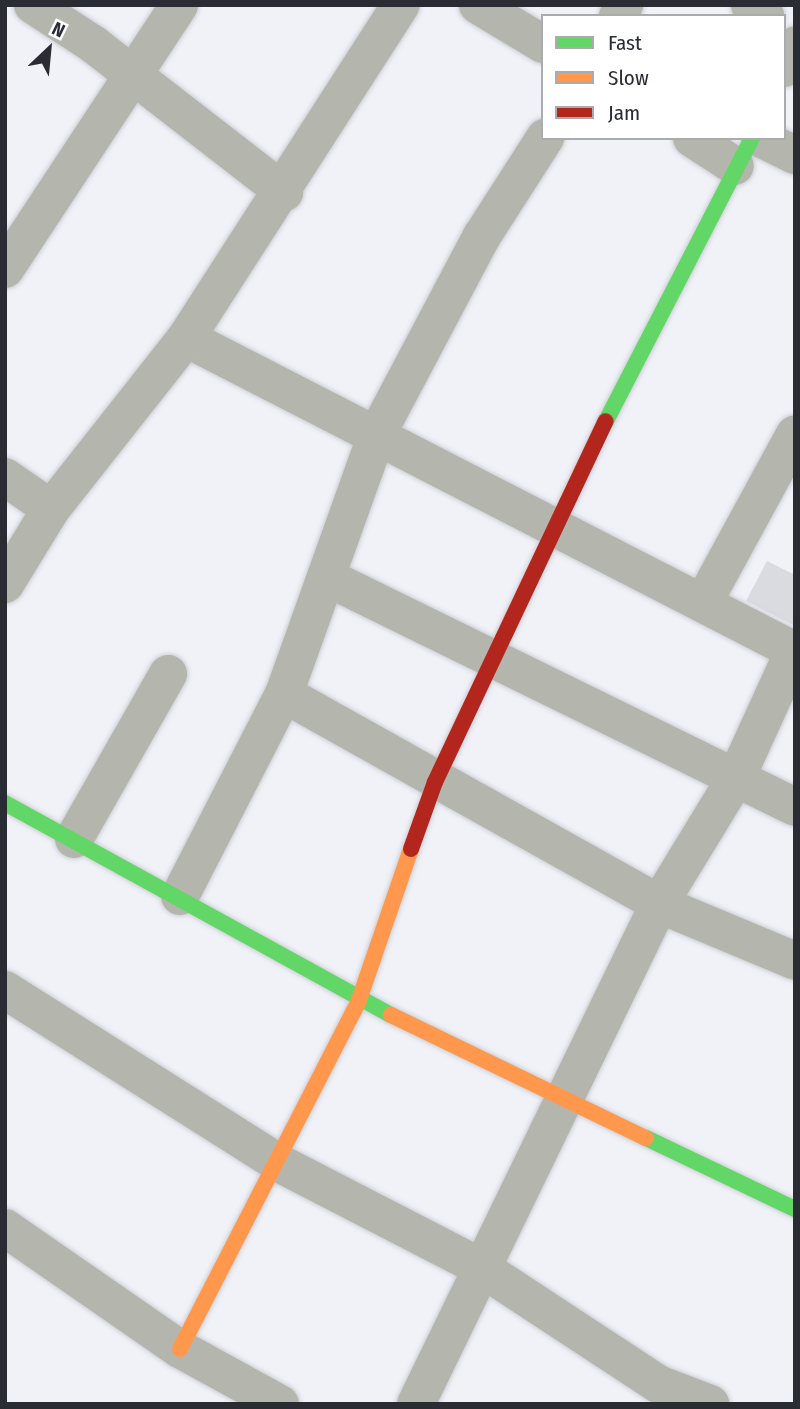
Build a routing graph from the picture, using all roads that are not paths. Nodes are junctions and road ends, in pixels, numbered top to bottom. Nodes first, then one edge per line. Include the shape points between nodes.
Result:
1 (33, 5) edge
2 (179, 5) edge
3 (401, 5) edge
4 (478, 5) edge
5 (541, 43) edge
6 (795, 45) edge
7 (786, 64) edge
8 (132, 75) junction
9 (544, 140) edge
10 (705, 140) edge
11 (749, 147) edge
12 (795, 155) edge
13 (284, 192) junction
14 (5, 269) edge
15 (186, 338) junction
16 (377, 434) junction
17 (795, 434) edge
18 (5, 477) edge
19 (51, 509) junction
20 (551, 527) junction
21 (326, 577) junction
22 (5, 584) edge
23 (703, 603) junction
24 (794, 651) edge
25 (495, 658) junction
26 (169, 674) dead end
27 (285, 694) junction
28 (737, 776) junction
29 (435, 782) junction
30 (5, 803) edge
31 (795, 807) edge
32 (74, 839) junction
33 (180, 895) junction
34 (659, 904) junction
35 (795, 961) edge
36 (5, 990) edge
37 (359, 1000) junction
38 (565, 1097) junction
39 (275, 1161) junction
40 (795, 1209) edge
41 (5, 1228) edge
42 (480, 1267) junction
43 (180, 1349) junction
44 (655, 1394) edge
45 (262, 1399) edge
46 (416, 1404) edge
47 (710, 1404) edge

1 - 8 street
2 - 8 street
3 - 13 street
4 - 5 street
6 - 7 street
8 - 13 street
8 - 14 street
9 - 16 street via 482,236
10 - 11 street
11 - 12 street
11 - 20 street
13 - 15 street
15 - 16 street
15 - 19 street
16 - 20 street
16 - 21 street
17 - 23 street
18 - 19 street
19 - 22 street
20 - 23 street
20 - 25 street
21 - 25 street
21 - 27 street
23 - 24 street
24 - 28 street
25 - 28 street
25 - 29 street
26 - 32 street
27 - 29 street
27 - 33 street
28 - 31 street
28 - 34 street
29 - 34 street
29 - 37 street
30 - 32 street
32 - 33 street
33 - 37 street
34 - 35 street
34 - 38 street
36 - 39 street
37 - 38 street
37 - 39 street
38 - 40 street
38 - 42 street
39 - 42 street
39 - 43 street
41 - 43 street
42 - 44 street
42 - 46 street
43 - 45 street
44 - 47 street

